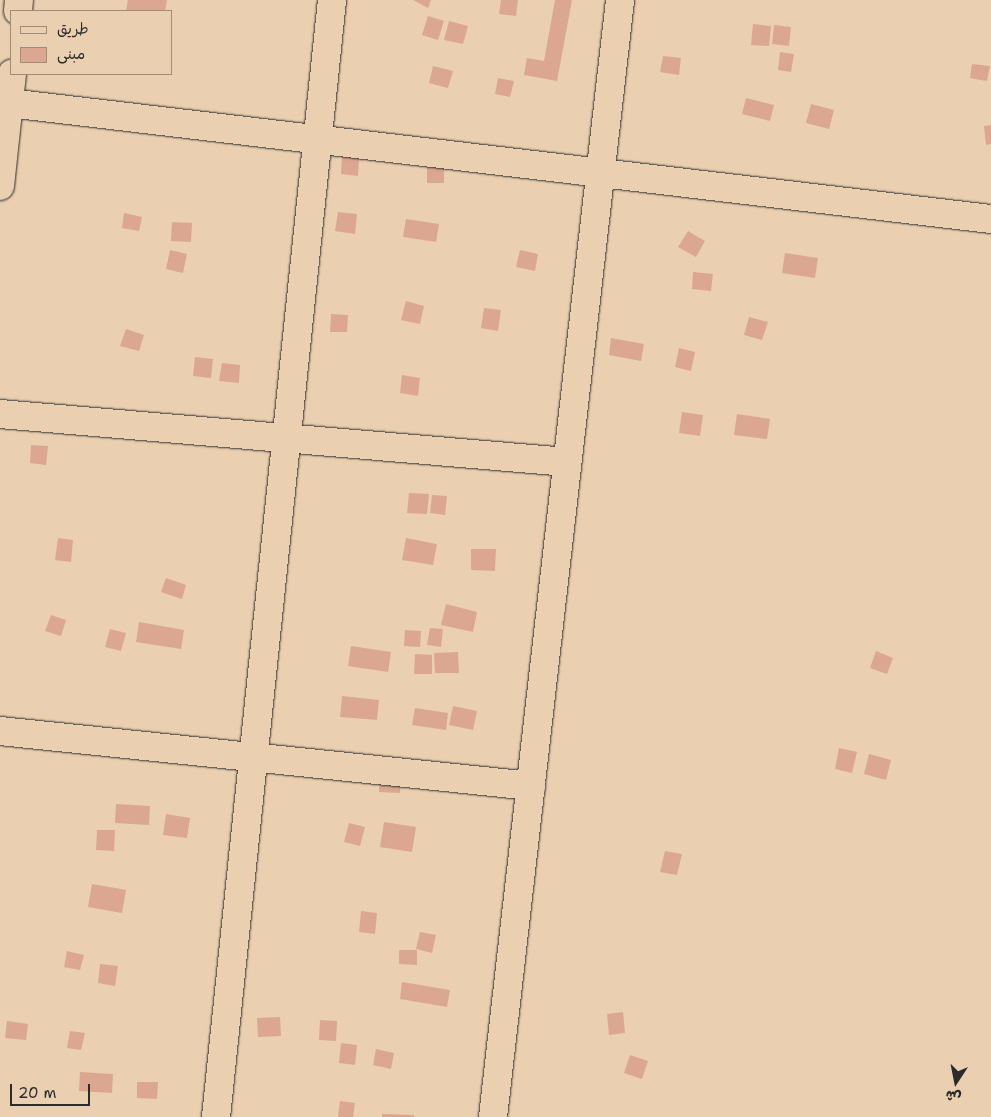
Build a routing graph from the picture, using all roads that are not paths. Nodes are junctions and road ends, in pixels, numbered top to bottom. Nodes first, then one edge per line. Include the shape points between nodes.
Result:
1 (332, 0) edge
2 (620, 0) edge
3 (12, 75) edge
4 (8, 103) junction
5 (318, 139) junction
6 (600, 173) junction
7 (0, 186) edge
8 (991, 219) edge
9 (0, 414) edge
10 (286, 438) junction
11 (567, 462) junction
12 (0, 731) edge
13 (253, 757) junction
14 (531, 786) junction
15 (216, 1117) edge
16 (493, 1117) edge

1 - 5 street
2 - 6 street
3 - 4 street
4 - 5 street
4 - 7 street
5 - 6 street
5 - 10 street
6 - 8 street
6 - 11 street
9 - 10 street
10 - 11 street
10 - 13 street
11 - 14 street
12 - 13 street
13 - 14 street
13 - 15 street
14 - 16 street

